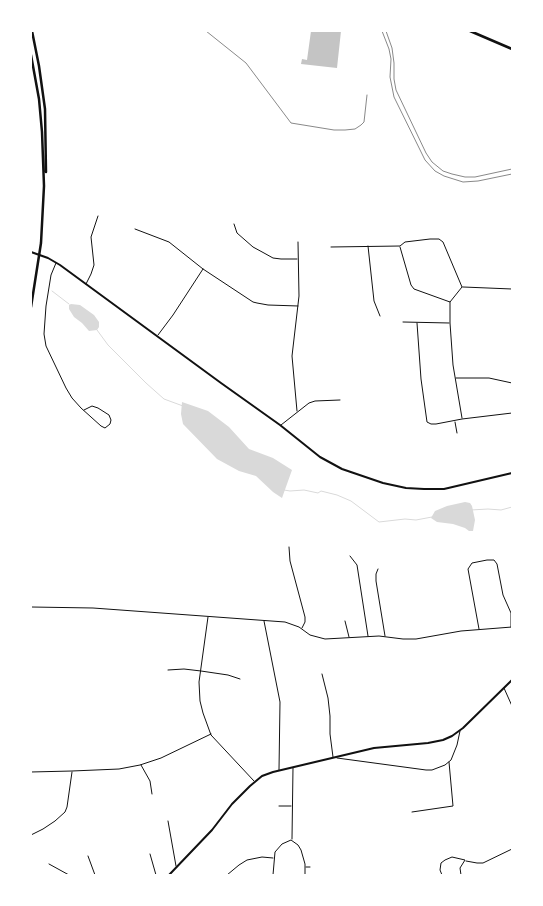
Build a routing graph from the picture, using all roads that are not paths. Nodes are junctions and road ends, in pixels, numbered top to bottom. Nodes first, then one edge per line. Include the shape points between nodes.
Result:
1 (32, 31) edge
2 (382, 31) edge
3 (386, 31) edge
4 (470, 31) edge
5 (511, 49) edge
6 (31, 56) edge
7 (512, 169) edge
8 (512, 174) edge
9 (44, 186) junction
10 (98, 216) dead end
11 (234, 224) dead end
12 (135, 229) dead end
13 (298, 242) dead end
14 (368, 246) junction
15 (400, 246) junction
16 (331, 247) dead end
17 (31, 252) edge
18 (298, 259) junction
19 (56, 263) junction
20 (203, 269) junction
21 (86, 284) junction
22 (462, 287) junction
23 (512, 289) edge
24 (450, 302) junction
25 (298, 306) junction
26 (31, 308) edge
27 (380, 316) dead end
28 (403, 322) dead end
29 (417, 323) junction
30 (450, 323) junction
31 (157, 336) junction
32 (455, 378) junction
33 (512, 383) edge
34 (340, 400) dead end
35 (84, 410) junction
36 (297, 411) junction
37 (512, 413) edge
38 (462, 419) junction
39 (454, 421) junction
40 (280, 425) junction
41 (457, 433) dead end
42 (512, 473) edge
43 (288, 547) dead end
44 (350, 556) dead end
45 (378, 569) dead end
46 (31, 607) edge
47 (208, 616) junction
48 (264, 621) junction
49 (345, 621) dead end
50 (511, 627) edge
51 (302, 629) junction
52 (479, 629) junction
53 (368, 636) junction
54 (385, 636) junction
55 (349, 637) junction
56 (168, 670) dead end
57 (200, 671) junction
58 (322, 674) dead end
59 (240, 679) dead end
60 (512, 680) edge
61 (504, 687) junction
62 (512, 706) edge
63 (460, 731) junction
64 (211, 734) junction
65 (333, 757) junction
66 (449, 762) junction
67 (140, 765) junction
68 (293, 767) junction
69 (72, 771) junction
70 (279, 771) junction
71 (31, 772) edge
72 (255, 782) junction
73 (152, 794) dead end
74 (279, 806) dead end
75 (292, 806) junction
76 (412, 812) dead end
77 (168, 822) dead end
78 (31, 835) edge
79 (291, 840) junction
80 (512, 849) edge
81 (150, 854) dead end
82 (88, 856) dead end
83 (274, 858) junction
84 (465, 860) junction
85 (49, 864) dead end
86 (176, 867) junction
87 (305, 867) junction
88 (310, 867) dead end
89 (69, 875) edge
90 (95, 875) edge
91 (156, 875) edge
92 (169, 875) edge
93 (228, 875) edge
94 (274, 875) edge
95 (305, 875) edge
96 (442, 875) edge
97 (461, 875) edge

1 - 9 highway via 45,109
2 - 8 lane via 389,49 394,97 425,160 435,171 463,182
3 - 7 lane via 392,48 396,90 432,162 443,171 465,177
4 - 5 highway
6 - 9 highway via 42,132
9 - 26 highway via 39,262
10 - 21 street via 91,237 94,265
11 - 18 street via 237,233 264,254 273,258
12 - 20 street via 169,242
13 - 18 street
14 - 15 street
14 - 16 street
14 - 27 street via 374,301
15 - 22 street via 406,242 440,240
15 - 24 street via 413,289
17 - 19 street
18 - 25 street
19 - 21 street
19 - 35 street via 48,290 44,340 68,392
20 - 25 street via 257,303
20 - 31 street
21 - 31 street
22 - 23 street
22 - 24 street
24 - 30 street
25 - 36 street via 292,352
28 - 29 street
29 - 30 street
29 - 39 street via 428,423
30 - 32 street
31 - 40 street
32 - 33 street via 489,378
32 - 38 street
34 - 36 street via 315,401
35 - 35 street via 101,426 110,424 109,415 98,408 90,406
36 - 40 street
37 - 38 street
38 - 39 street
39 - 41 street
40 - 42 street via 331,464 396,486 444,489
43 - 51 street via 305,617
44 - 53 street via 357,565
45 - 54 street via 376,581
46 - 47 street
47 - 48 street
47 - 57 street
48 - 51 street via 285,622
48 - 70 street via 280,702
49 - 55 street
50 - 52 street
50 - 52 street via 511,613 502,595 497,564 494,560 487,560 472,563 468,571
51 - 55 street via 321,639
52 - 54 street via 416,639
53 - 54 street
53 - 55 street
56 - 57 street
57 - 59 street
57 - 64 street via 200,701
58 - 65 street via 328,698
60 - 61 street
61 - 62 street
61 - 63 street
63 - 65 street via 440,741 380,746
63 - 66 street
64 - 67 street
64 - 72 street
65 - 66 street via 426,770
65 - 68 street
66 - 76 street via 453,806
67 - 69 street via 115,770
67 - 73 street via 150,781
68 - 70 street
68 - 75 street
69 - 71 street
69 - 78 street via 65,812
70 - 72 street
72 - 86 street
74 - 75 street
75 - 79 street
77 - 86 street
79 - 83 street via 279,847
79 - 87 street via 300,846
80 - 84 street via 483,863
81 - 91 street
82 - 90 street
83 - 93 street via 247,860
83 - 94 street
84 - 96 street via 452,857 445,860 441,865
84 - 97 street via 460,868
85 - 89 street
86 - 92 street
87 - 88 street
87 - 95 street

